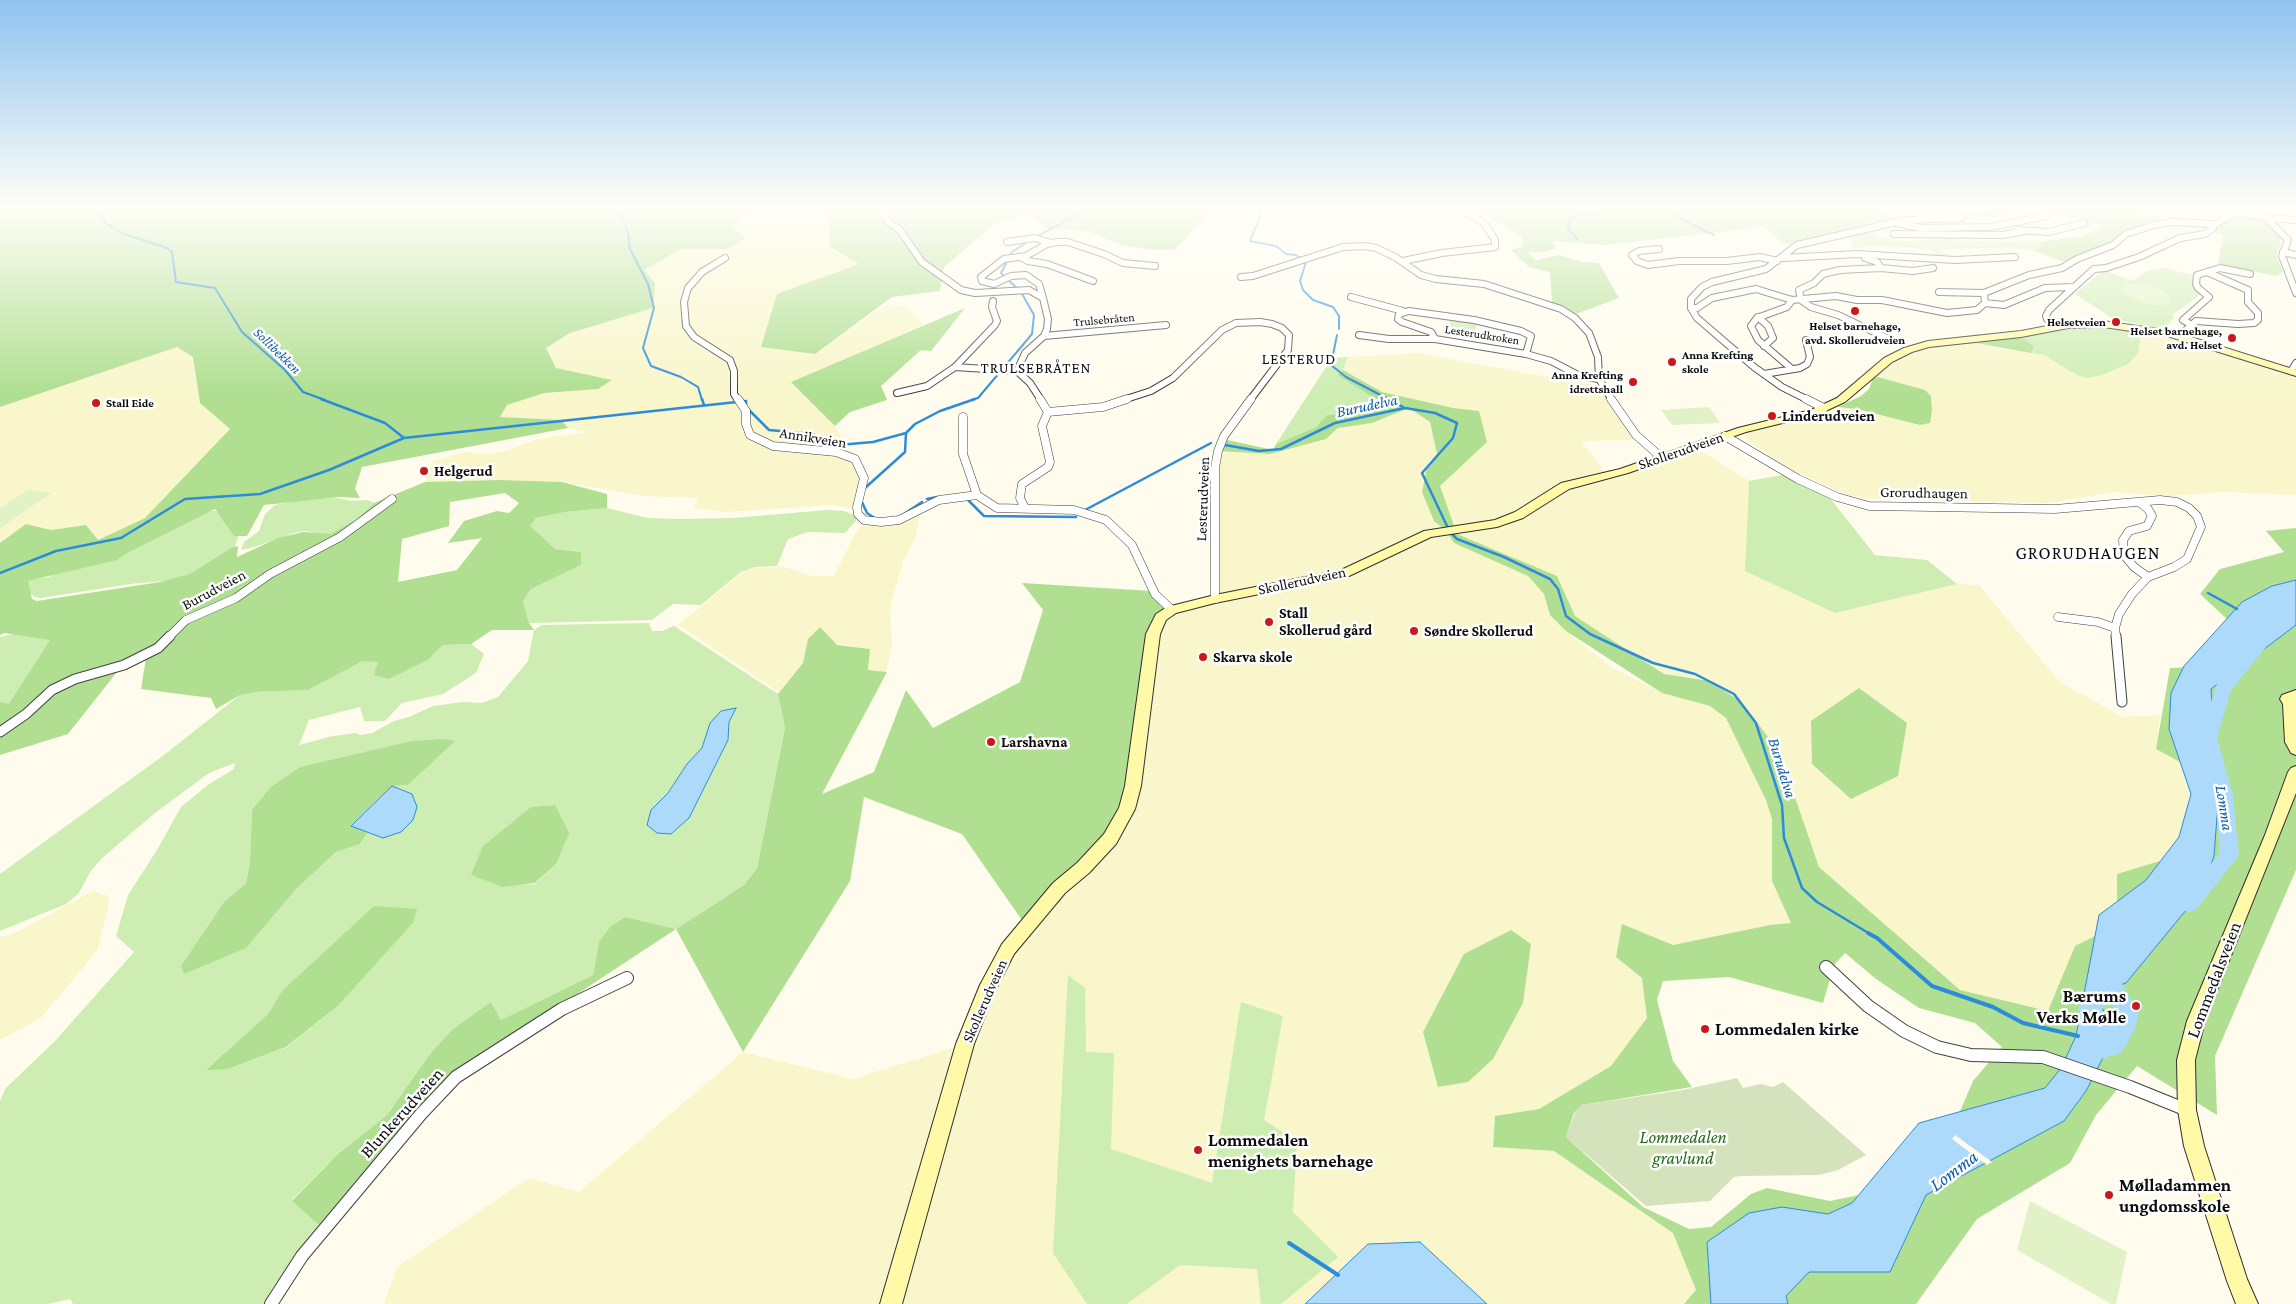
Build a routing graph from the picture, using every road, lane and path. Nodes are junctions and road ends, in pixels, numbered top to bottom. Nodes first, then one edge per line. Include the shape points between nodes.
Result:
1 (704, 271) edge
2 (934, 271) edge
3 (988, 271) edge
4 (1062, 271) edge
5 (1268, 271) edge
6 (1414, 271) edge
7 (1758, 271) edge
8 (1836, 271) edge
9 (2049, 271) edge
10 (2092, 271) edge
11 (2211, 271) edge
12 (2234, 271) edge
13 (2287, 271) edge
14 (2207, 272) junction
15 (2250, 274) dead end
16 (1241, 277) dead end
17 (1093, 281) dead end
18 (2073, 287) junction
19 (1939, 292) dead end
20 (1984, 293) junction
21 (2296, 293) edge
22 (1351, 297) dead end
23 (1043, 298) junction
24 (1792, 300) junction
25 (1801, 300) junction
26 (994, 301) dead end
27 (1985, 303) junction
28 (1691, 308) junction
29 (1403, 311) junction
30 (1758, 317) junction
31 (2190, 324) junction
32 (1166, 325) dead end
33 (2056, 327) junction
34 (1358, 335) dead end
35 (1044, 336) junction
36 (2180, 336) junction
37 (1435, 338) junction
38 (1888, 339) dead end
39 (1806, 340) dead end
40 (1764, 346) junction
41 (1526, 354) junction
42 (955, 367) junction
43 (1792, 369) junction
44 (2294, 369) edge
45 (1017, 371) junction
46 (1764, 374) junction
47 (1599, 379) junction
48 (897, 393) dead end
49 (1824, 408) junction
50 (1048, 412) junction
51 (963, 417) dead end
52 (1725, 436) junction
53 (1662, 458) junction
54 (969, 496) junction
55 (392, 499) dead end
56 (2139, 502) junction
57 (1025, 508) junction
58 (2148, 578) junction
59 (1215, 599) junction
60 (1172, 610) junction
61 (2058, 617) dead end
62 (2115, 628) junction
63 (2122, 702) dead end
64 (2294, 703) edge
65 (0, 732) edge
66 (2296, 748) edge
67 (2296, 772) edge
68 (1826, 967) dead end
69 (627, 978) dead end
70 (2187, 1110) junction
71 (2237, 1281) junction
72 (271, 1304) edge
73 (891, 1304) edge
74 (2241, 1304) edge
75 (2247, 1304) edge

1 - 54 street, Annikveien via 688,288 684,302 686,326 694,336 730,360 734,371 734,394 746,411 750,435 758,441 789,449 836,452 855,459 864,478 857,507 864,520 899,520 939,500
2 - 23 street via 960,290 975,293 1029,290
3 - 23 street via 980,280 994,284 1011,276 1026,275 1040,284
4 - 17 street
5 - 16 street
6 - 47 street via 1428,278 1484,284 1568,313 1586,328 1593,340
7 - 28 street via 1702,287 1691,299
8 - 25 street via 1823,274 1799,290
9 - 20 street
10 - 18 street
11 - 14 street
12 - 15 street
13 - 21 street
14 - 31 street via 2197,275 2196,284 2209,297 2183,320
14 - 31 street via 2248,290 2248,302 2258,313 2258,320 2247,324 2202,321
18 - 27 street via 2045,288 2004,305
18 - 33 street via 2046,316
19 - 20 street
20 - 27 street
22 - 29 street, Lesterudkroken
23 - 35 street via 1048,319
24 - 25 street
24 - 28 street via 1756,288 1712,298 1697,308
24 - 30 street via 1787,307
25 - 27 street via 1836,296 1882,300 1947,313 1977,310
25 - 38 street
26 - 42 street via 992,307 997,321
28 - 46 street via 1704,325
29 - 37 street, Lesterudkroken via 1398,319 1431,332
29 - 41 street, Lesterudkroken via 1474,320 1528,334 1531,340
30 - 40 street via 1751,326
30 - 40 street via 1768,326 1773,338
31 - 36 street
32 - 35 street, Trulsebråten
33 - 36 street, Skollerudveien via 2103,324
33 - 49 street, Skollerudveien via 1934,343 1908,350 1888,360 1851,392
34 - 37 street, Lesterudkroken via 1389,339
35 - 45 street via 1025,353
36 - 44 street, Skollerudveien
37 - 41 street, Lesterudkroken
39 - 43 street via 1810,362
40 - 43 street
41 - 47 street, Lesterudkroken via 1551,361 1580,376
42 - 45 street
42 - 48 street via 927,386
43 - 46 street
45 - 50 street via 1030,383
46 - 49 street
47 - 53 street via 1633,432
49 - 52 street, Skollerudveien
50 - 57 street via 1042,426 1050,462 1048,468 1022,484 1020,498
50 - 59 street, Lesterudveien via 1103,407 1151,391 1174,378 1222,330 1236,323 1272,324 1289,334 1288,350 1229,430 1218,451 1215,468
51 - 54 street via 963,454
52 - 53 street, Skollerudveien
52 - 56 street, Grorudhaugen via 1798,479 1837,497 1869,506 2055,509
53 - 59 street, Skollerudveien via 1566,486 1508,520 1428,534 1344,573
54 - 57 street via 997,508
55 - 65 street, Burudveien via 340,537 270,574 236,598 186,620 158,648 124,665 76,679 52,690
56 - 58 street via 2148,508 2152,516 2146,526 2129,530 2122,540 2124,555
56 - 58 street, Grorudhaugen via 2177,502 2193,512 2201,527 2187,559
57 - 60 street via 1082,512 1110,524 1132,545 1156,594
58 - 62 street, Grorudhaugen via 2132,594 2119,614
59 - 60 street, Skollerudveien
60 - 73 street, Skollerudveien via 1161,617 1153,634 1133,786 1127,809 1110,839 1059,888 1008,949 986,991 965,1044
61 - 62 street via 2098,622
62 - 63 street, Grorudhaugen
64 - 66 street via 2292,742
67 - 70 street, Lommedalsveien via 2196,1021 2186,1060
68 - 70 street via 1868,1006 1904,1031 1937,1047 1971,1055 2026,1054 2058,1062
69 - 72 street, Blunkerudveien via 562,1008 456,1077 302,1256
70 - 71 street, Lommedalsveien via 2200,1168
71 - 74 street, Lommedalsveien
71 - 75 street, Lommedalsveien

